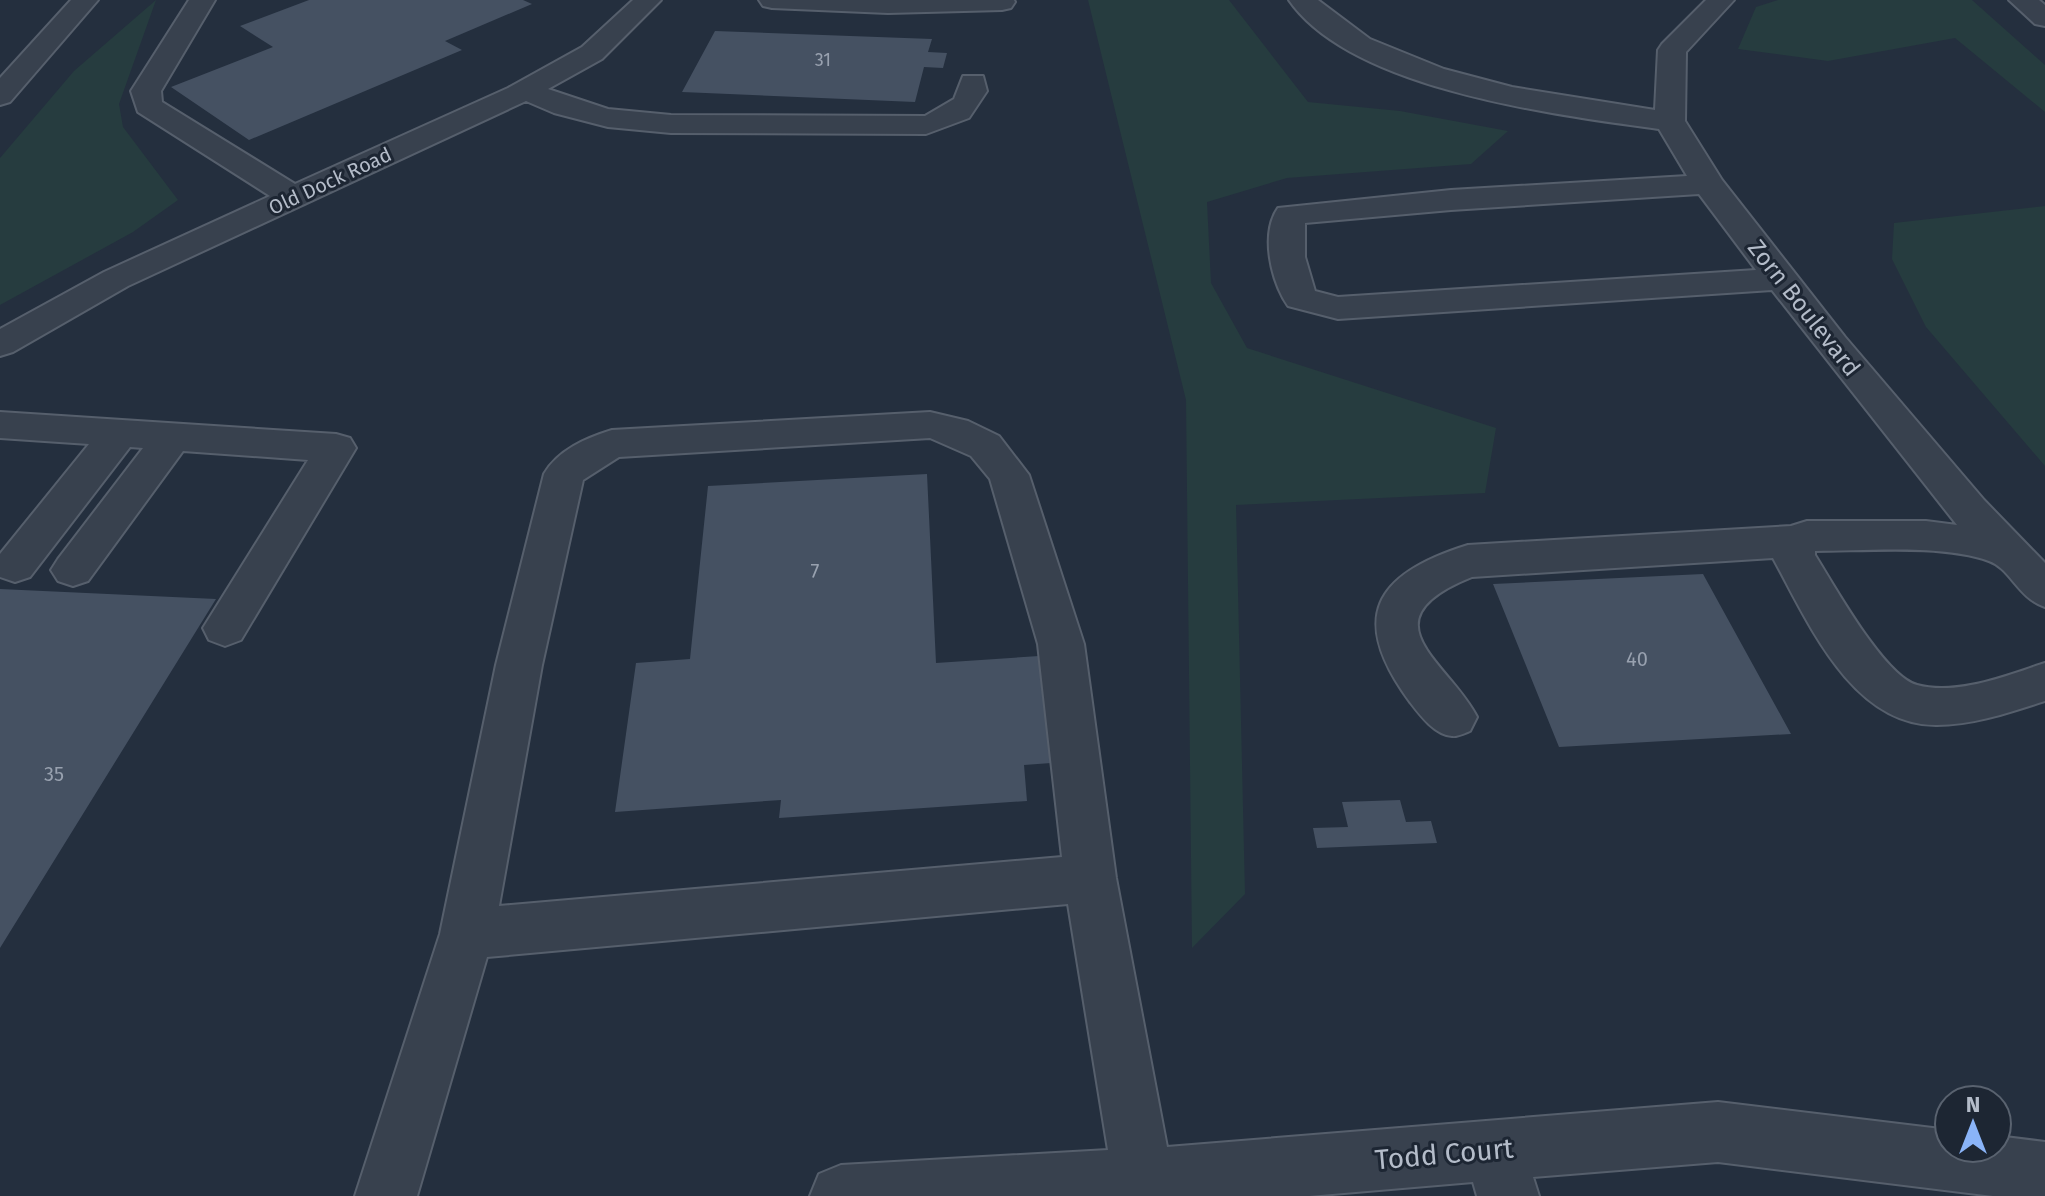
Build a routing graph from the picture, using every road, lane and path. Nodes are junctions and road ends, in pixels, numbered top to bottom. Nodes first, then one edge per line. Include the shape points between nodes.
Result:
1 (85, 0) edge
2 (202, 0) edge
3 (648, 0) edge
4 (772, 0) edge
5 (1302, 0) edge
6 (1721, 0) edge
7 (2022, 0) edge
8 (1002, 2) dead end
9 (2045, 18) edge
10 (973, 82) dead end
11 (525, 90) junction
12 (0, 96) edge
13 (1670, 121) junction
14 (1708, 184) junction
15 (295, 198) junction
16 (1781, 279) junction
17 (0, 344) edge
18 (0, 425) edge
19 (119, 434) junction
20 (172, 438) junction
21 (1796, 541) junction
22 (2003, 547) junction
23 (15, 566) dead end
24 (73, 570) dead end
25 (2045, 590) edge
26 (225, 628) dead end
27 (2045, 682) edge
28 (1453, 717) dead end
29 (1090, 878) junction
30 (467, 934) junction
31 (2045, 1172) edge
32 (1501, 1173) edge
33 (1162, 1184) edge
34 (386, 1196) edge
35 (841, 1196) edge

1 - 12 street
2 - 15 street via 146,91 148,106
3 - 11 street, Old Dock Road via 592,53
4 - 8 street
5 - 13 street via 1358,44 1425,72 1500,94
6 - 13 street via 1672,50
7 - 9 street
10 - 11 street via 974,93 962,110 926,125 624,120 564,107
11 - 15 street, Old Dock Road
13 - 14 street, Zorn Boulevard
14 - 16 street, Zorn Boulevard
14 - 16 street via 1290,215 1284,236 1288,269 1300,298 1338,308
15 - 17 street, Old Dock Road via 116,279
16 - 22 street, Zorn Boulevard
18 - 19 street
19 - 20 street
19 - 23 street
20 - 24 street
20 - 26 street via 336,448
21 - 22 street via 1870,534
21 - 27 street via 1793,556 1876,682 1899,699 1921,705 1982,702
21 - 28 street via 1468,561 1435,571 1401,602 1397,630 1405,660 1425,690
22 - 25 street, Zorn Boulevard
29 - 30 street
29 - 30 street via 1061,644 1009,475 985,446 930,425 612,444 564,474 519,665
29 - 33 street
30 - 34 street
31 - 32 street, Todd Court via 1718,1132
32 - 33 street, Todd Court
33 - 35 street, Todd Court

